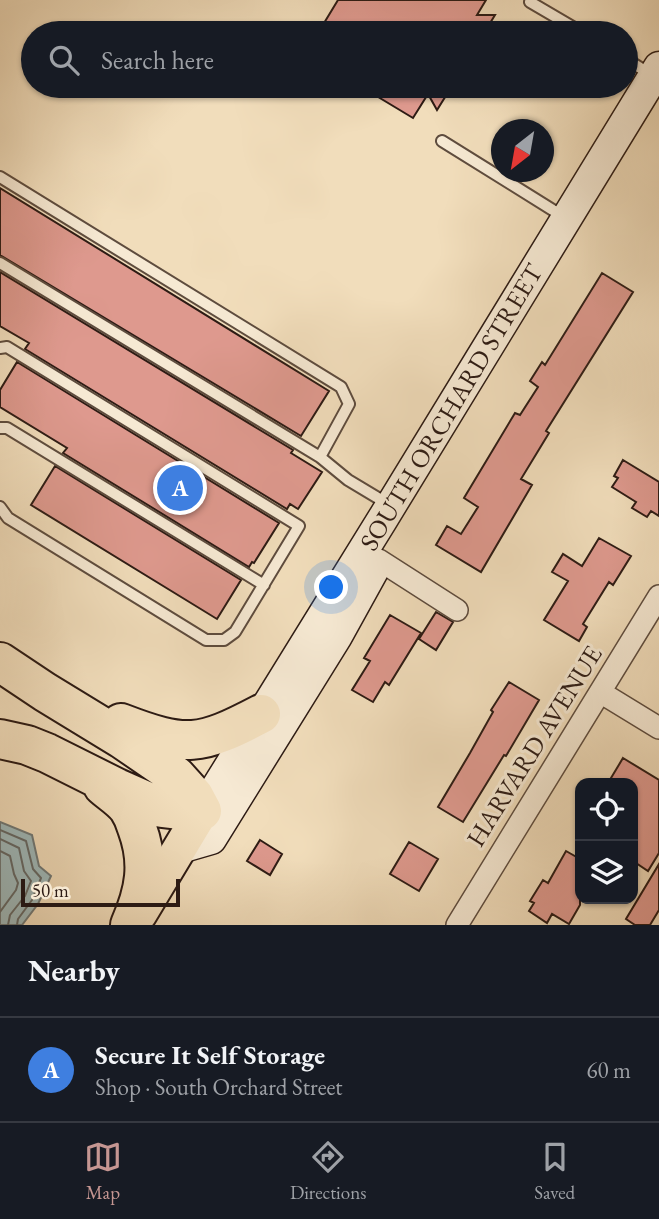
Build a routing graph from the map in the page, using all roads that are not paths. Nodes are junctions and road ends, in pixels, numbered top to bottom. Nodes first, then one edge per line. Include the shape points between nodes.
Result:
1 (530, 2) dead end
2 (562, 21) edge
3 (638, 64) edge
4 (656, 71) edge
5 (442, 141) dead end
6 (0, 177) edge
7 (566, 218) junction
8 (0, 263) edge
9 (0, 348) edge
10 (0, 428) edge
11 (320, 457) junction
12 (0, 507) edge
13 (386, 513) junction
14 (379, 560) junction
15 (264, 584) junction
16 (659, 596) edge
17 (457, 610) dead end
18 (0, 662) edge
19 (0, 676) edge
20 (45, 692) junction
21 (600, 692) junction
22 (261, 714) junction
23 (659, 728) edge
24 (0, 739) edge
25 (84, 772) junction
26 (202, 811) junction
27 (180, 848) junction
28 (132, 925) edge
29 (457, 925) edge

1 - 2 lane
3 - 4 lane
4 - 7 main road, SOUTH ORCHARD STREET
5 - 7 lane
6 - 11 lane via 341,387 349,404
7 - 13 main road, SOUTH ORCHARD STREET
8 - 11 lane
9 - 15 lane via 7,347 299,526
10 - 15 lane via 7,428
11 - 13 lane
12 - 15 lane via 8,518 206,639 224,640 235,632
13 - 14 main road via 387,544
13 - 22 main road, SOUTH ORCHARD STREET
14 - 17 street
14 - 27 main road via 211,839
16 - 21 street, HARVARD AVENUE
18 - 20 highway
19 - 20 highway
20 - 22 highway via 168,739 208,739
20 - 26 highway via 176,776
21 - 23 street
21 - 29 street, HARVARD AVENUE
22 - 26 main road, SOUTH ORCHARD STREET
24 - 25 highway via 27,745
25 - 26 highway via 162,808
25 - 28 highway via 128,808 143,844 146,867
26 - 27 main road, SOUTH ORCHARD STREET
27 - 28 main road, SOUTH ORCHARD STREET

